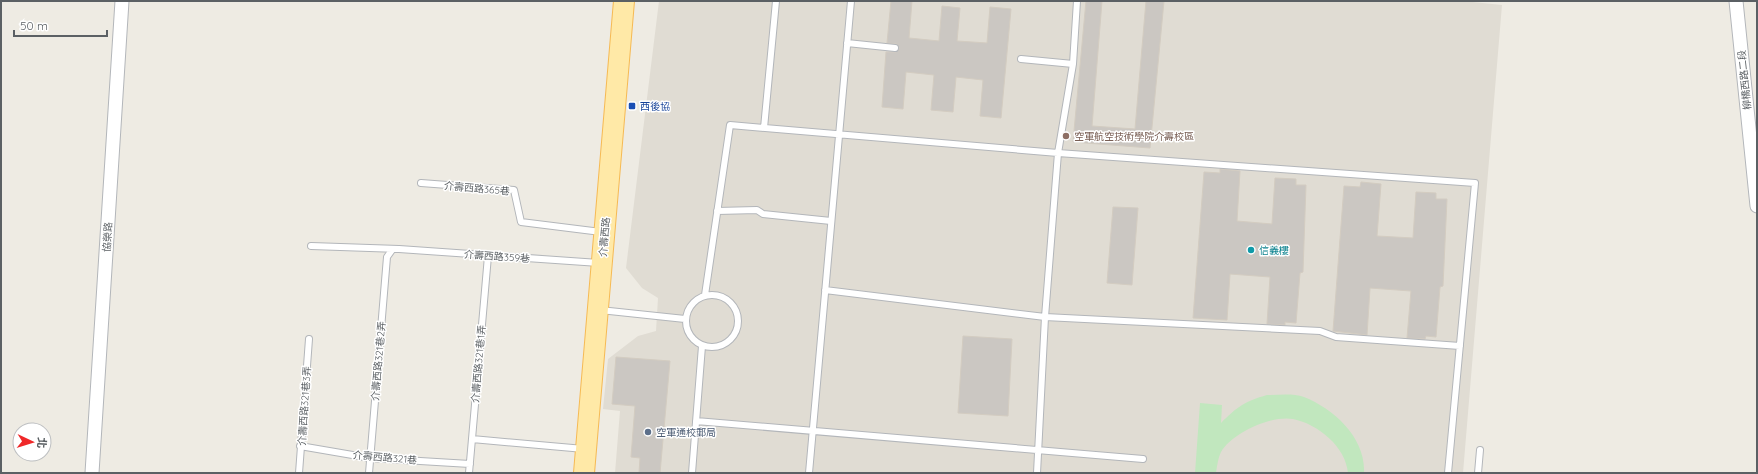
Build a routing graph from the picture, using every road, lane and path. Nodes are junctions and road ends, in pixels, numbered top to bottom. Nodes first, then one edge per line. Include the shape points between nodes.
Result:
1 (122, 1) edge
2 (624, 1) edge
3 (776, 1) edge
4 (851, 1) edge
5 (1077, 1) edge
6 (1736, 1) edge
7 (847, 43) junction
8 (895, 48) dead end
9 (1021, 59) dead end
10 (1073, 64) junction
11 (764, 128) junction
12 (839, 134) junction
13 (1058, 153) junction
14 (421, 183) dead end
15 (1757, 206) edge
16 (717, 211) junction
17 (832, 221) junction
18 (604, 233) junction
19 (311, 246) dead end
20 (392, 250) junction
21 (488, 256) junction
22 (602, 264) junction
23 (825, 290) junction
24 (705, 295) junction
25 (598, 310) junction
26 (1045, 317) junction
27 (685, 319) junction
28 (309, 339) dead end
29 (702, 346) junction
30 (1460, 346) junction
31 (696, 421) junction
32 (812, 431) junction
33 (472, 439) junction
34 (300, 446) junction
35 (586, 450) junction
36 (1480, 450) dead end
37 (1038, 452) junction
38 (370, 458) junction
39 (1142, 460) dead end
40 (470, 464) junction
41 (92, 473) edge
42 (299, 473) edge
43 (369, 473) edge
44 (469, 473) edge
45 (584, 473) edge
46 (692, 473) edge
47 (808, 473) edge
48 (1037, 473) edge
49 (1448, 473) edge
50 (1478, 473) edge

1 - 41 street, 協榮路
2 - 18 main road, 介壽西路
3 - 11 lane
4 - 7 lane
5 - 10 lane
6 - 15 street, 柳橋西路二段
7 - 8 lane
7 - 12 lane
9 - 10 lane
10 - 13 lane
11 - 12 lane
11 - 16 lane via 730,125
12 - 13 lane
12 - 17 lane
13 - 26 lane
13 - 30 lane via 1475,183
14 - 18 lane, 介壽西路365巷 via 514,190 521,222
16 - 17 lane via 757,210 763,214
16 - 24 lane
17 - 23 lane
18 - 22 main road, 介壽西路
19 - 20 lane, 介壽西路359巷
20 - 21 lane, 介壽西路359巷
20 - 38 lane, 介壽西路321巷2弄 via 387,256
21 - 22 lane, 介壽西路359巷
21 - 33 lane, 介壽西路321巷1弄
22 - 25 main road, 介壽西路
23 - 26 lane
23 - 32 lane
24 - 27 lane via 691,304
24 - 29 lane via 714,294 730,302 737,314 737,327 728,342 711,348
25 - 27 lane
25 - 35 main road, 介壽西路
26 - 30 lane via 1320,331 1336,337
26 - 37 lane
27 - 29 lane via 689,335
28 - 34 lane, 介壽西路321巷3弄
29 - 31 lane
30 - 49 lane
31 - 32 lane
31 - 46 lane
32 - 37 lane
32 - 47 lane
33 - 35 lane
33 - 40 lane, 介壽西路321巷1弄
34 - 38 lane, 介壽西路321巷
34 - 42 lane, 介壽西路321巷3弄
35 - 45 main road, 介壽西路
36 - 50 lane
37 - 39 lane
37 - 48 lane
38 - 40 lane, 介壽西路321巷
38 - 43 lane, 介壽西路321巷2弄
40 - 44 lane, 介壽西路321巷1弄

